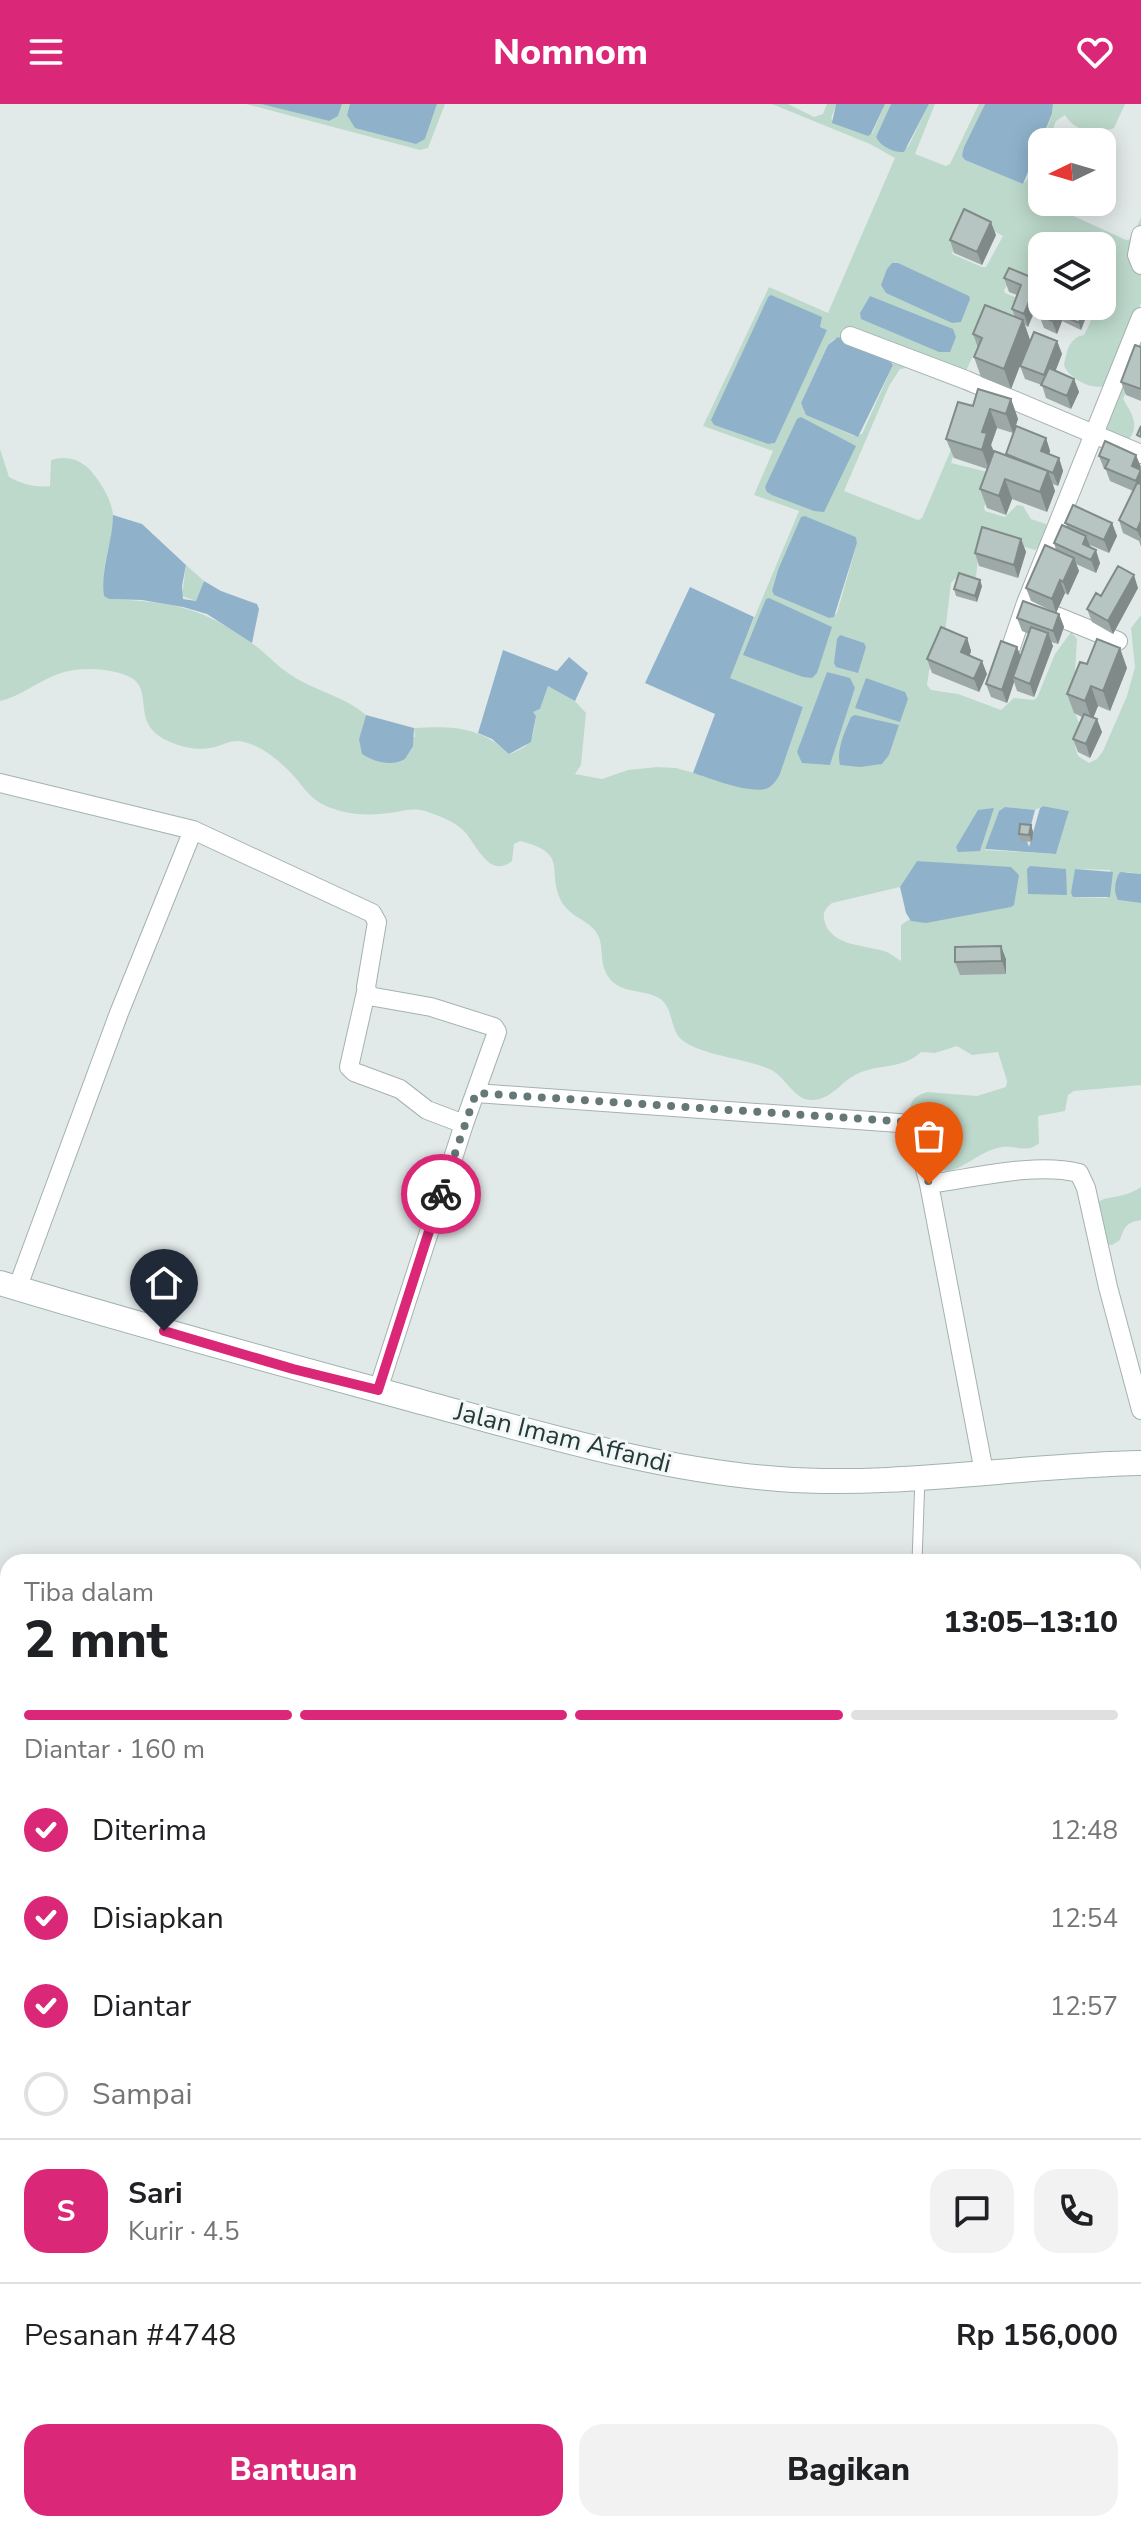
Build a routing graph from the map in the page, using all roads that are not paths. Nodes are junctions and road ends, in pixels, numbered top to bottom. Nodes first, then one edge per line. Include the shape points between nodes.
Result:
1 (1141, 235) edge
2 (1141, 265) edge
3 (1141, 317) edge
4 (850, 336) dead end
5 (1094, 433) junction
6 (1141, 454) edge
7 (1026, 603) junction
8 (1118, 641) dead end
9 (1010, 650) edge
10 (0, 783) edge
11 (193, 830) junction
12 (366, 992) junction
13 (476, 1093) junction
14 (464, 1124) junction
15 (929, 1184) junction
16 (9, 1286) edge
17 (378, 1390) junction
18 (1141, 1410) edge
19 (1141, 1463) edge
20 (984, 1472) junction
21 (921, 1476) junction
22 (917, 1554) edge

1 - 2 street
3 - 5 street
4 - 5 street
5 - 6 street
5 - 7 street
7 - 8 street
7 - 9 street
10 - 11 street
11 - 12 street via 376,917
11 - 16 street
12 - 13 street via 494,1027 497,1036
12 - 14 street via 349,1067
13 - 14 street
13 - 15 street via 910,1122
14 - 17 street
15 - 18 street via 1061,1168 1079,1173
15 - 20 street
16 - 17 street, Jalan Imam Affandi
17 - 21 street, Jalan Imam Affandi via 620,1454 738,1475 848,1481
19 - 20 street, Jalan Imam Affandi
20 - 21 street, Jalan Imam Affandi
21 - 22 lane

